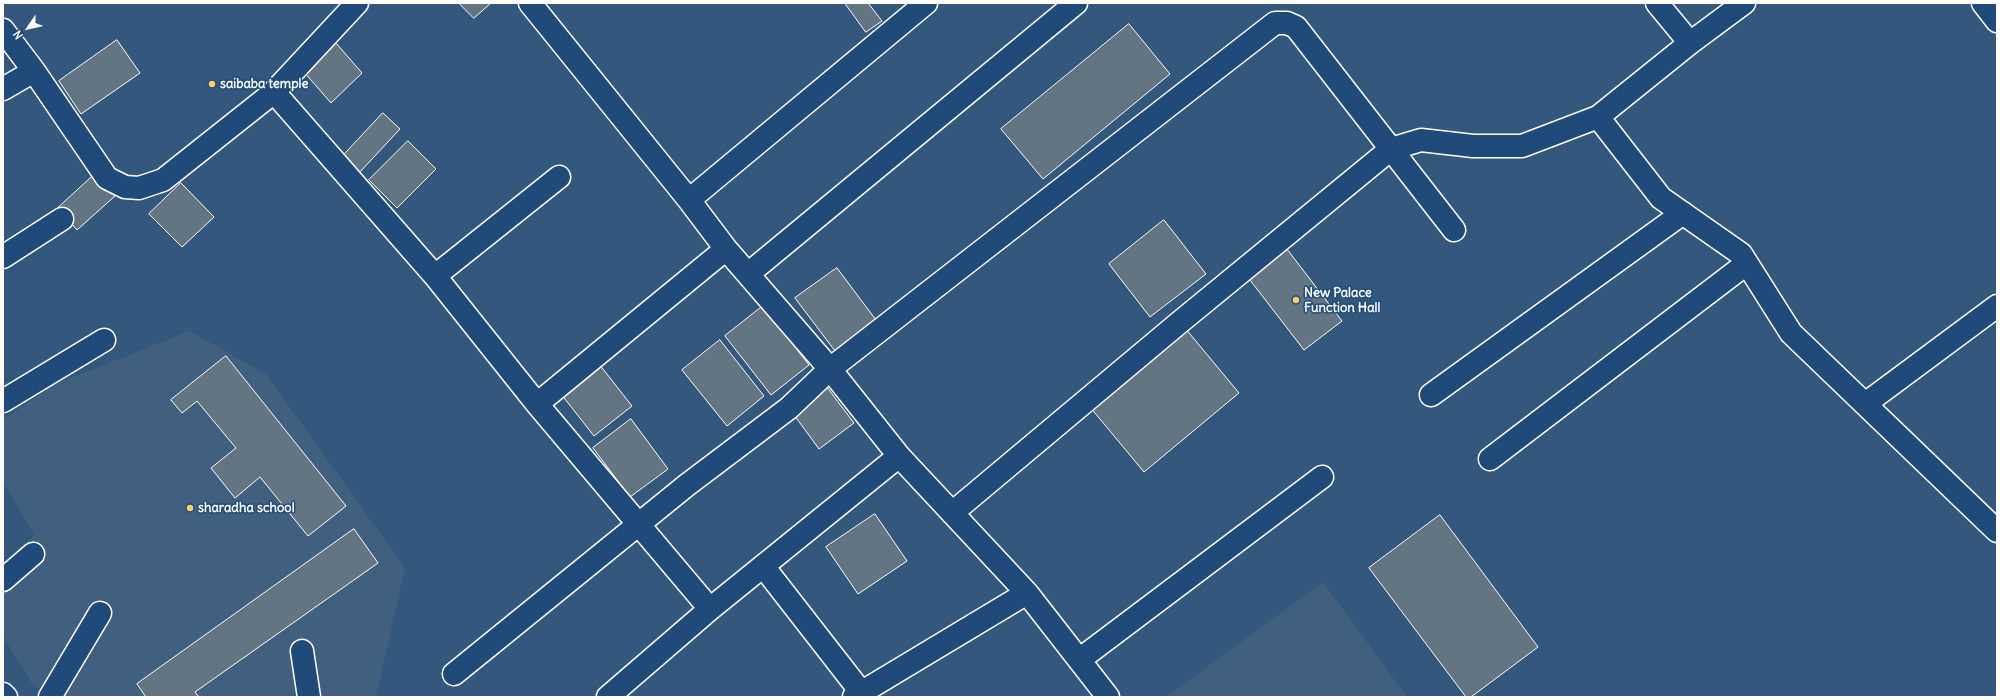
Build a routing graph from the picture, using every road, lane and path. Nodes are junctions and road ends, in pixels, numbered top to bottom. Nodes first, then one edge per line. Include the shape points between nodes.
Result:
1 (357, 3) edge
2 (530, 3) edge
3 (926, 3) edge
4 (1076, 3) edge
5 (1656, 3) edge
6 (1744, 3) edge
7 (1983, 3) edge
8 (1997, 21) edge
9 (3, 30) edge
10 (1690, 43) junction
11 (34, 71) junction
12 (3, 89) edge
13 (274, 92) junction
14 (1598, 117) junction
15 (1392, 149) junction
16 (559, 177) dead end
17 (690, 200) junction
18 (1683, 213) junction
19 (62, 219) dead end
20 (1454, 230) dead end
21 (726, 249) junction
22 (3, 257) edge
23 (1746, 264) junction
24 (748, 274) junction
25 (435, 276) junction
26 (1997, 306) edge
27 (104, 340) dead end
28 (830, 369) junction
29 (1431, 395) dead end
30 (3, 401) edge
31 (537, 404) junction
32 (1865, 404) junction
33 (899, 456) junction
34 (1490, 459) dead end
35 (1322, 477) dead end
36 (952, 513) junction
37 (639, 524) junction
38 (1997, 531) edge
39 (32, 554) dead end
40 (763, 566) junction
41 (3, 580) edge
42 (1027, 593) junction
43 (710, 609) junction
44 (100, 613) dead end
45 (302, 651) dead end
46 (1079, 660) junction
47 (454, 674) dead end
48 (3, 694) edge
49 (858, 694) edge
50 (6, 697) edge
51 (50, 697) edge
52 (308, 697) edge
53 (608, 697) edge
54 (1108, 697) edge

1 - 13 street
2 - 17 street
3 - 17 street
4 - 24 street
5 - 10 street
6 - 10 street
7 - 8 street
9 - 11 street
10 - 14 street
11 - 12 street
11 - 13 street via 107,178 125,187 139,188 163,180
13 - 25 street
14 - 15 street via 1522,146 1472,146 1421,140
14 - 18 street via 1661,198
15 - 20 street
15 - 28 street via 1296,27 1275,22
15 - 36 street
16 - 25 street
17 - 21 street
18 - 23 street via 1740,254
18 - 29 street
19 - 22 street
21 - 24 street
21 - 31 street
23 - 32 street via 1791,333
23 - 34 street
24 - 28 street
25 - 31 street
26 - 32 street
27 - 30 street
28 - 33 street
28 - 37 street via 788,408
31 - 37 street
32 - 38 street
33 - 36 street
33 - 40 street
35 - 46 street
36 - 42 street
37 - 43 street
37 - 47 street
39 - 41 street
40 - 43 street
40 - 49 street
42 - 46 street
42 - 49 street
43 - 53 street
44 - 51 street
45 - 52 street
46 - 54 street
48 - 50 street

